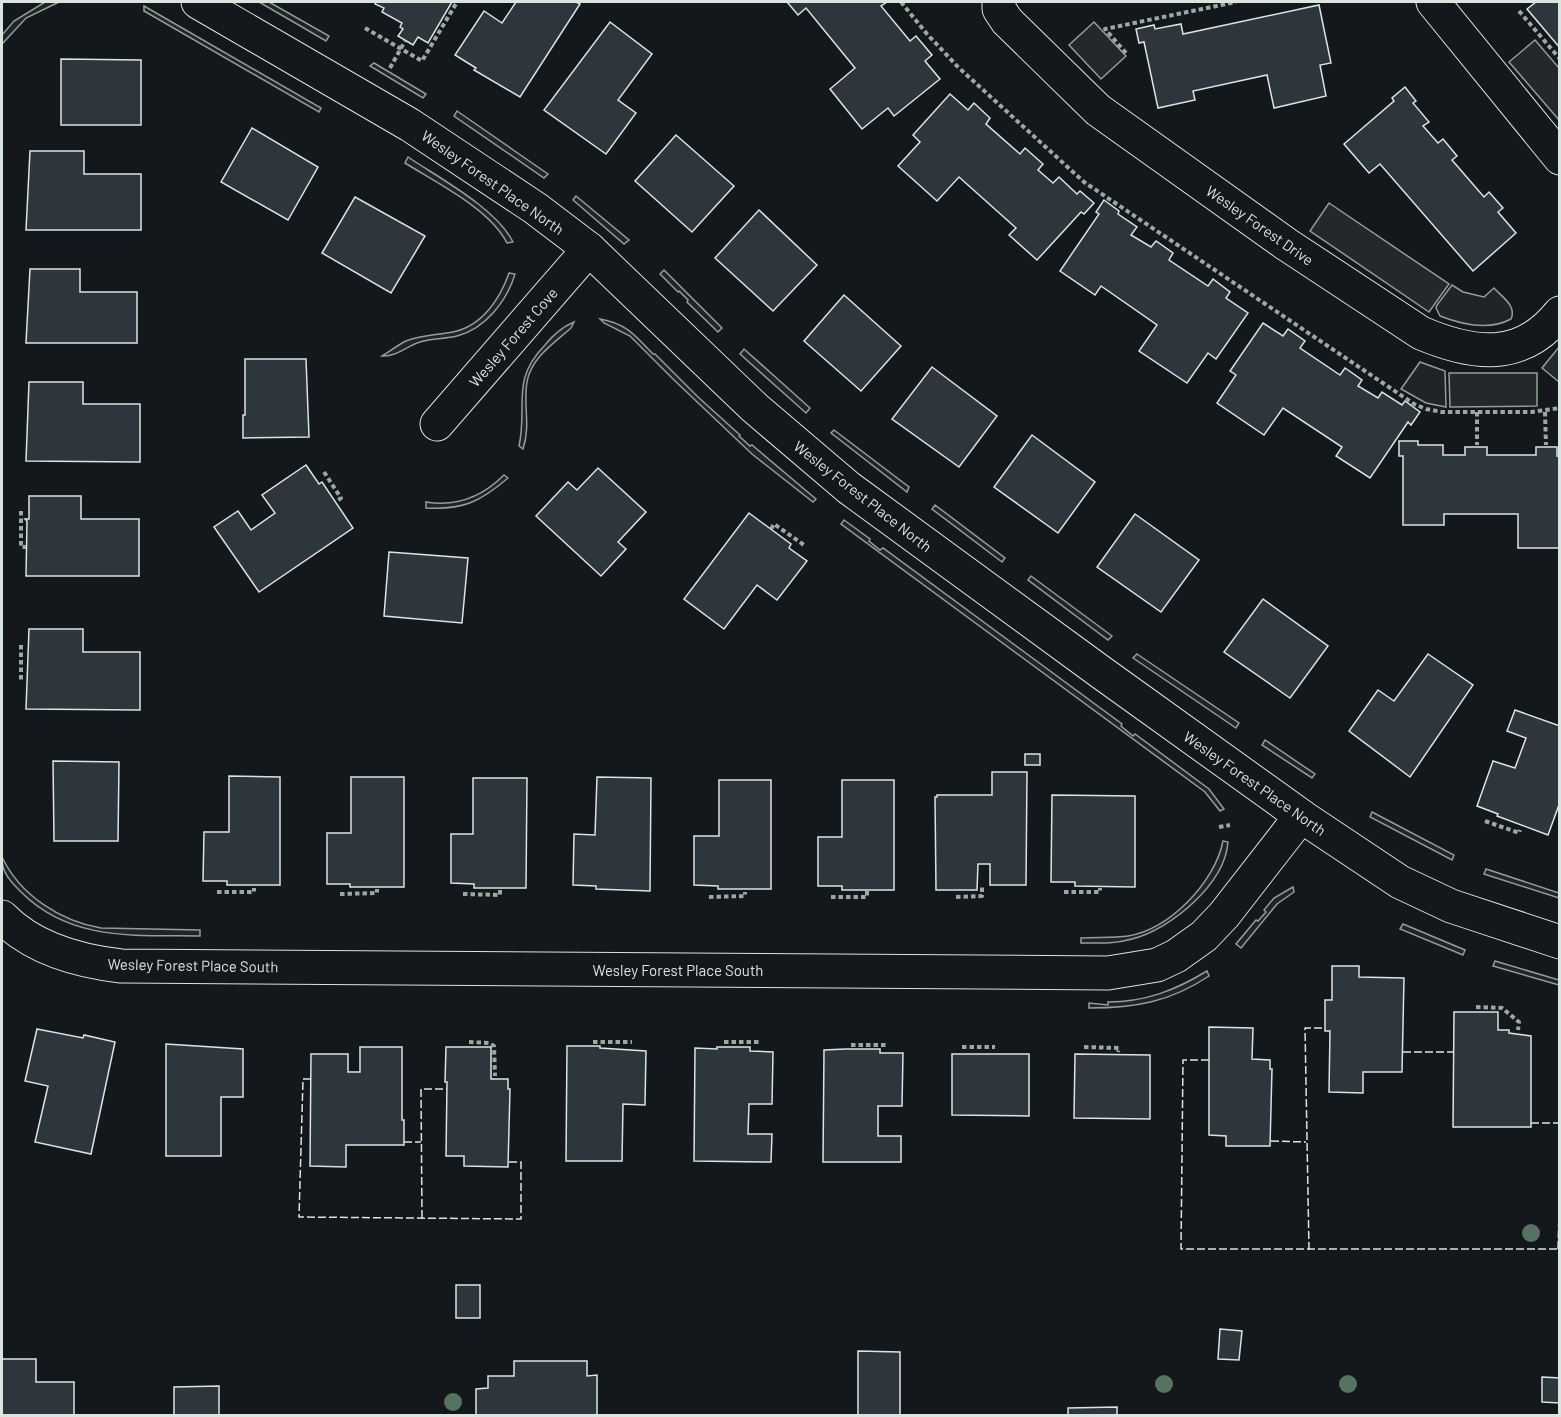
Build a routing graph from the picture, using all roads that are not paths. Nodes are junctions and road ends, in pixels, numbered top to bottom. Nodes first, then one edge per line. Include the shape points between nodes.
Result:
1 (198, 2) edge
2 (999, 2) edge
3 (1448, 7) edge
4 (1560, 158) edge
5 (589, 249) junction
6 (1560, 313) edge
7 (436, 424) dead end
8 (1301, 816) junction
9 (2, 917) edge
10 (1560, 942) edge

1 - 5 street, Wesley Forest Place North via 454,152
2 - 6 street, Wesley Forest Drive via 1008,21 1098,110 1286,244 1421,333 1438,341 1494,351 1518,347
3 - 4 street
5 - 7 street, Wesley Forest Cove
5 - 8 street, Wesley Forest Place North via 755,408 849,488
8 - 9 street, Wesley Forest Place South via 1204,936 1157,965 1108,973 121,966 66,956 38,943
8 - 10 street, Wesley Forest Place North via 1400,882 1451,906

